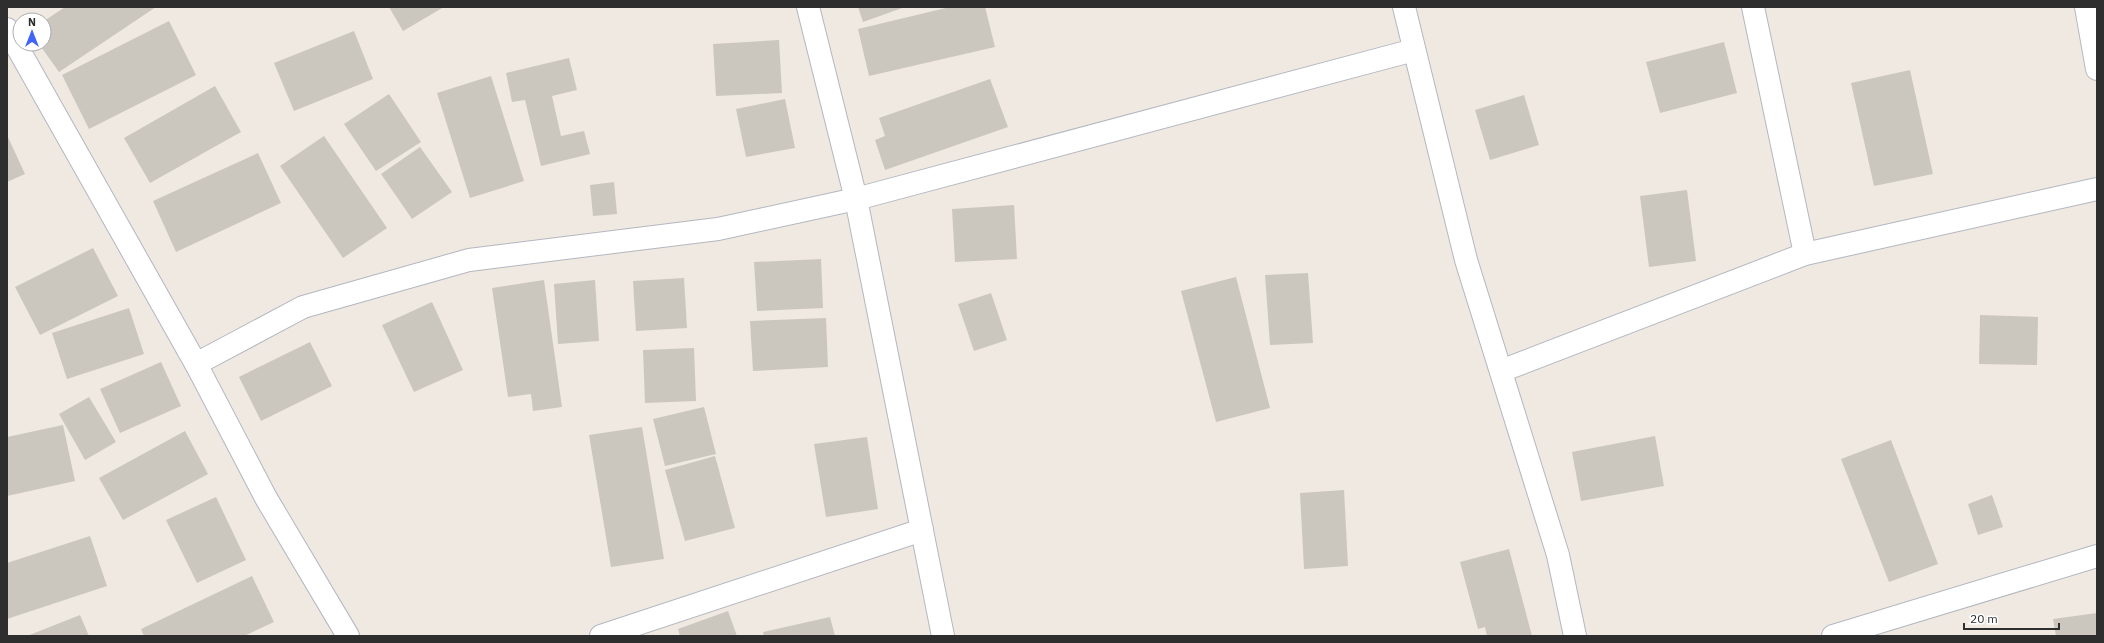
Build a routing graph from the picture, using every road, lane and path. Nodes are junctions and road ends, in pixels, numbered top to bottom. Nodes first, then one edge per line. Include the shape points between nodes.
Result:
1 (808, 7) edge
2 (1404, 7) edge
3 (1753, 7) edge
4 (2086, 7) edge
5 (7, 29) edge
6 (1414, 50) junction
7 (2097, 69) edge
8 (2097, 189) edge
9 (856, 199) junction
10 (1805, 254) junction
11 (196, 364) junction
12 (1501, 371) junction
13 (922, 530) junction
14 (2097, 556) edge
15 (348, 636) edge
16 (601, 636) edge
17 (943, 636) edge
18 (1576, 636) edge
19 (1833, 636) edge

1 - 9 street
2 - 6 street
3 - 10 street
4 - 7 street
5 - 11 street
6 - 9 street
6 - 12 street via 1466,260
8 - 10 street
9 - 11 street via 718,228 469,260 303,307
9 - 13 street
10 - 12 street
11 - 15 street via 266,498
12 - 18 street via 1558,555
13 - 16 street
13 - 17 street
14 - 19 street

